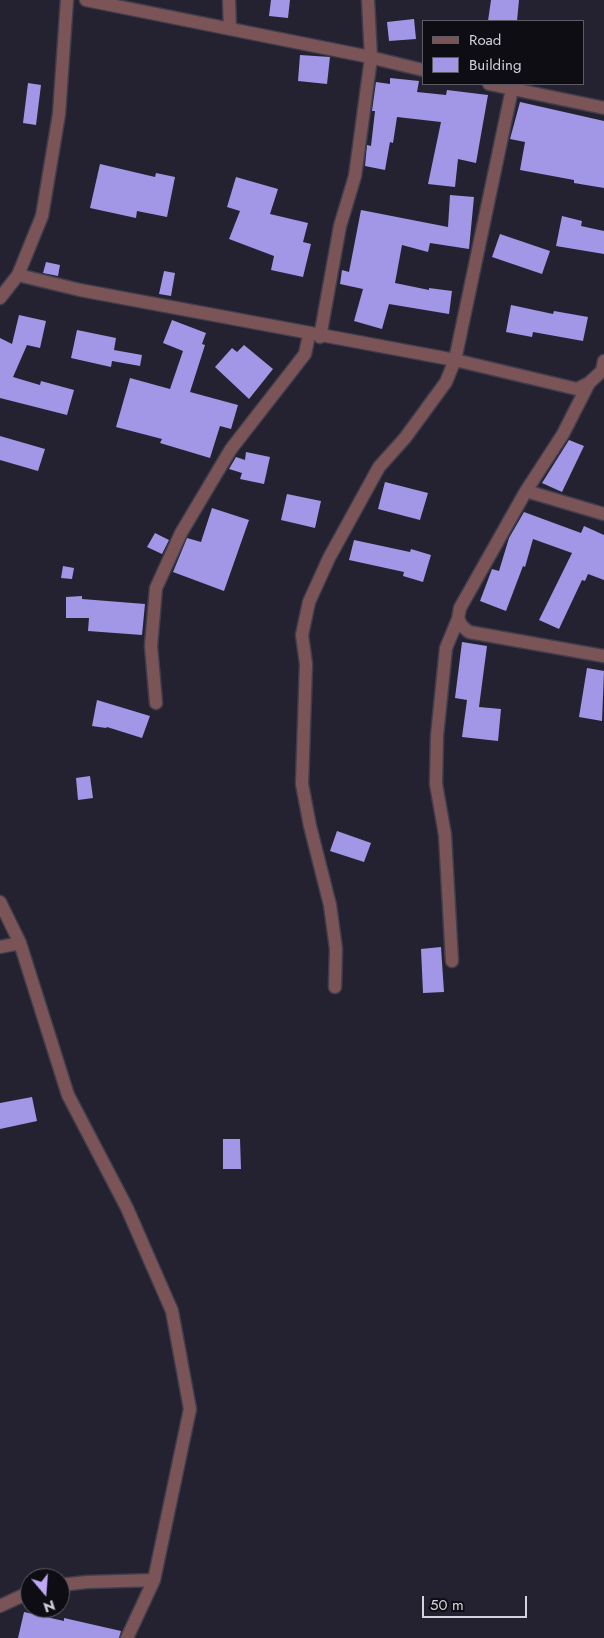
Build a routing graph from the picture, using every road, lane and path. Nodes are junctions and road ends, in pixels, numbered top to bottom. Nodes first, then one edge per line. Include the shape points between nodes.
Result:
1 (67, 0) edge
2 (86, 0) edge
3 (229, 0) edge
4 (368, 0) edge
5 (230, 29) junction
6 (371, 58) junction
7 (422, 70) edge
8 (495, 85) edge
9 (512, 88) junction
10 (604, 108) edge
11 (18, 275) junction
12 (0, 298) edge
13 (315, 336) junction
14 (455, 360) junction
15 (603, 368) edge
16 (589, 383) junction
17 (526, 491) junction
18 (604, 514) edge
19 (458, 619) junction
20 (604, 656) edge
21 (156, 703) dead end
22 (0, 902) edge
23 (20, 943) junction
24 (0, 947) edge
25 (452, 961) dead end
26 (335, 987) dead end
27 (154, 1580) junction
28 (70, 1585) edge
29 (20, 1597) edge
30 (0, 1606) edge
31 (127, 1638) edge

1 - 11 street via 59,114 42,216
2 - 5 street
3 - 5 street
4 - 6 street
5 - 6 street
6 - 7 street
6 - 13 street via 355,176
8 - 9 street
9 - 10 street
9 - 14 street
11 - 12 street
11 - 13 street
13 - 14 street
13 - 21 street via 305,354 230,450 181,533 156,588 151,646
14 - 16 street via 577,389
14 - 26 street via 446,382 406,438 379,467 329,558 309,602 302,635 306,664 302,784 330,906 336,949
15 - 16 street
16 - 17 street via 563,434
17 - 18 street
17 - 19 street via 460,608
19 - 20 street via 469,632
19 - 25 street via 446,648 437,736 436,784 446,844
22 - 23 street
23 - 24 street
23 - 27 street via 68,1095 127,1208 172,1311 190,1409
27 - 28 street
27 - 31 street
29 - 30 street

